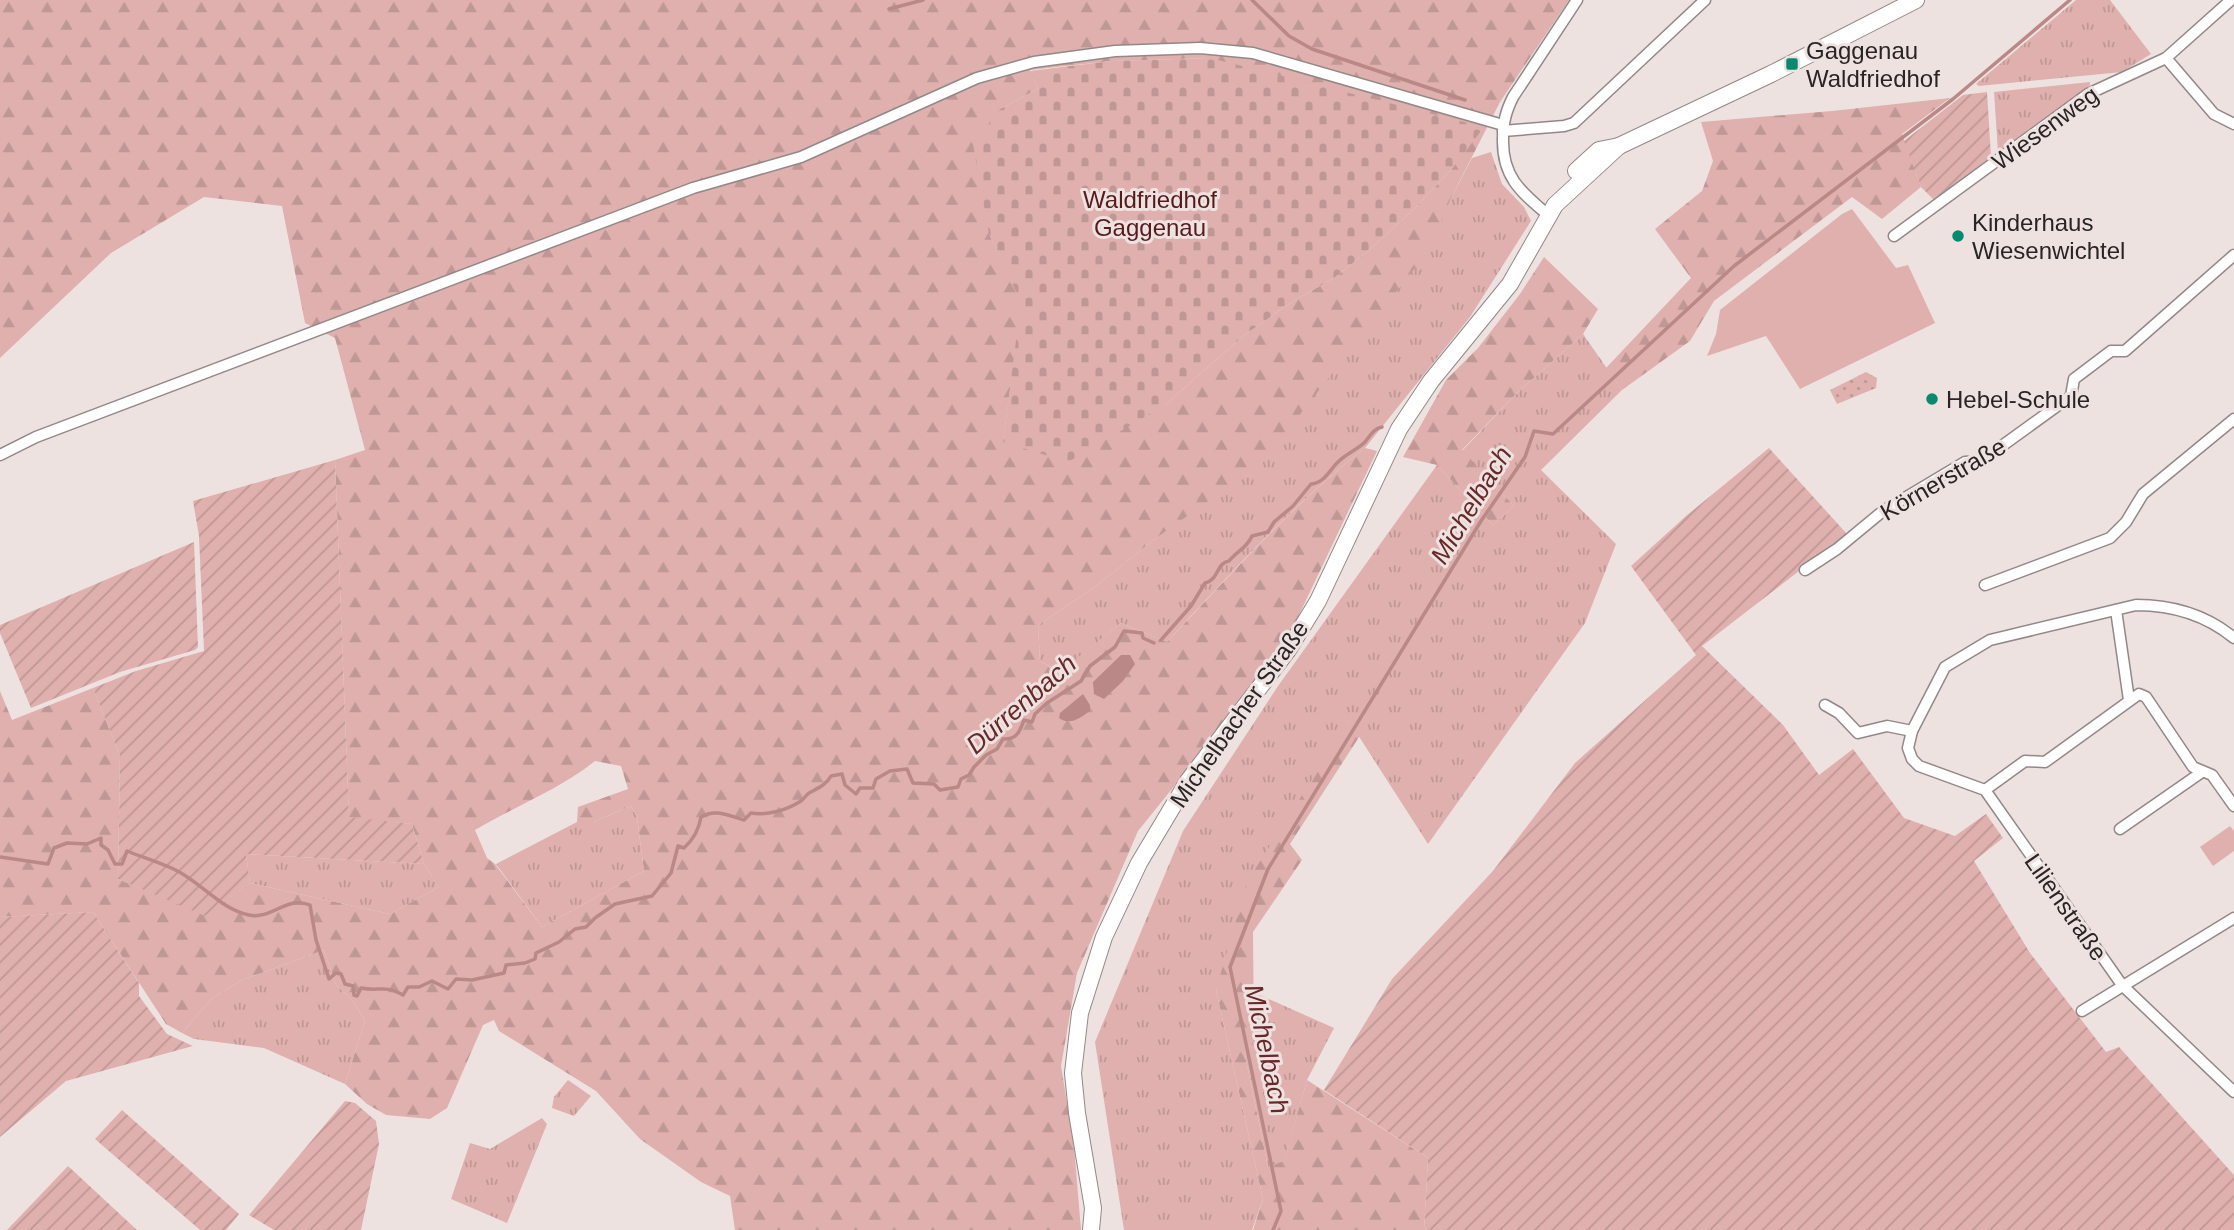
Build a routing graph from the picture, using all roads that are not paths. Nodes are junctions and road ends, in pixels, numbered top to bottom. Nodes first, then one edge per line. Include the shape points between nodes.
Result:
1 (1577, 0) edge
2 (1705, 0) edge
3 (1916, 0) edge
4 (2231, 0) edge
5 (2166, 58) junction
6 (2234, 124) edge
7 (1503, 128) junction
8 (1552, 210) junction
9 (1894, 236) dead end
10 (2234, 255) edge
11 (2234, 419) edge
12 (0, 455) edge
13 (1805, 570) dead end
14 (1985, 585) dead end
15 (2116, 610) junction
16 (2234, 638) edge
17 (2129, 700) junction
18 (1825, 705) dead end
19 (1912, 731) junction
20 (2202, 772) junction
21 (1985, 790) junction
22 (2234, 806) edge
23 (2120, 829) dead end
24 (2234, 918) edge
25 (2122, 985) junction
26 (2081, 1011) dead end
27 (2234, 1092) edge
28 (1091, 1230) edge

1 - 7 street via 1513,97
2 - 7 street via 1574,123
3 - 8 main road, Michelbacher Straße via 1771,75 1619,146 1599,150 1558,191
4 - 5 street, Wiesenweg
5 - 6 street via 2214,114
5 - 9 street, Wiesenweg via 2088,94
7 - 8 street via 1503,153 1510,175 1518,188
7 - 12 street via 1253,53 1200,47 1115,51 1034,62 977,78 801,157 667,198 36,437
8 - 28 main road, Michelbacher Straße via 1510,284 1431,381 1399,429 1318,601 1288,650 1188,781 1139,863 1104,937 1080,1013 1073,1073 1093,1208
10 - 13 street, Körnerstraße via 2125,351 2110,351 2074,379 2071,397 1981,461 1965,461 1883,511
11 - 14 street via 2143,494 2110,538
15 - 16 street via 2158,605 2197,614
15 - 17 street
15 - 19 street via 1990,639 1945,667
17 - 20 street via 2139,694 2146,697 2193,767
17 - 21 street via 2045,762 2025,761
18 - 19 street via 1858,733 1887,726
19 - 21 street via 1908,748 1919,766
20 - 22 street via 2211,775
20 - 23 street
21 - 25 street, Lilienstraße
24 - 25 street
25 - 26 street
25 - 27 street, Lilienstraße

